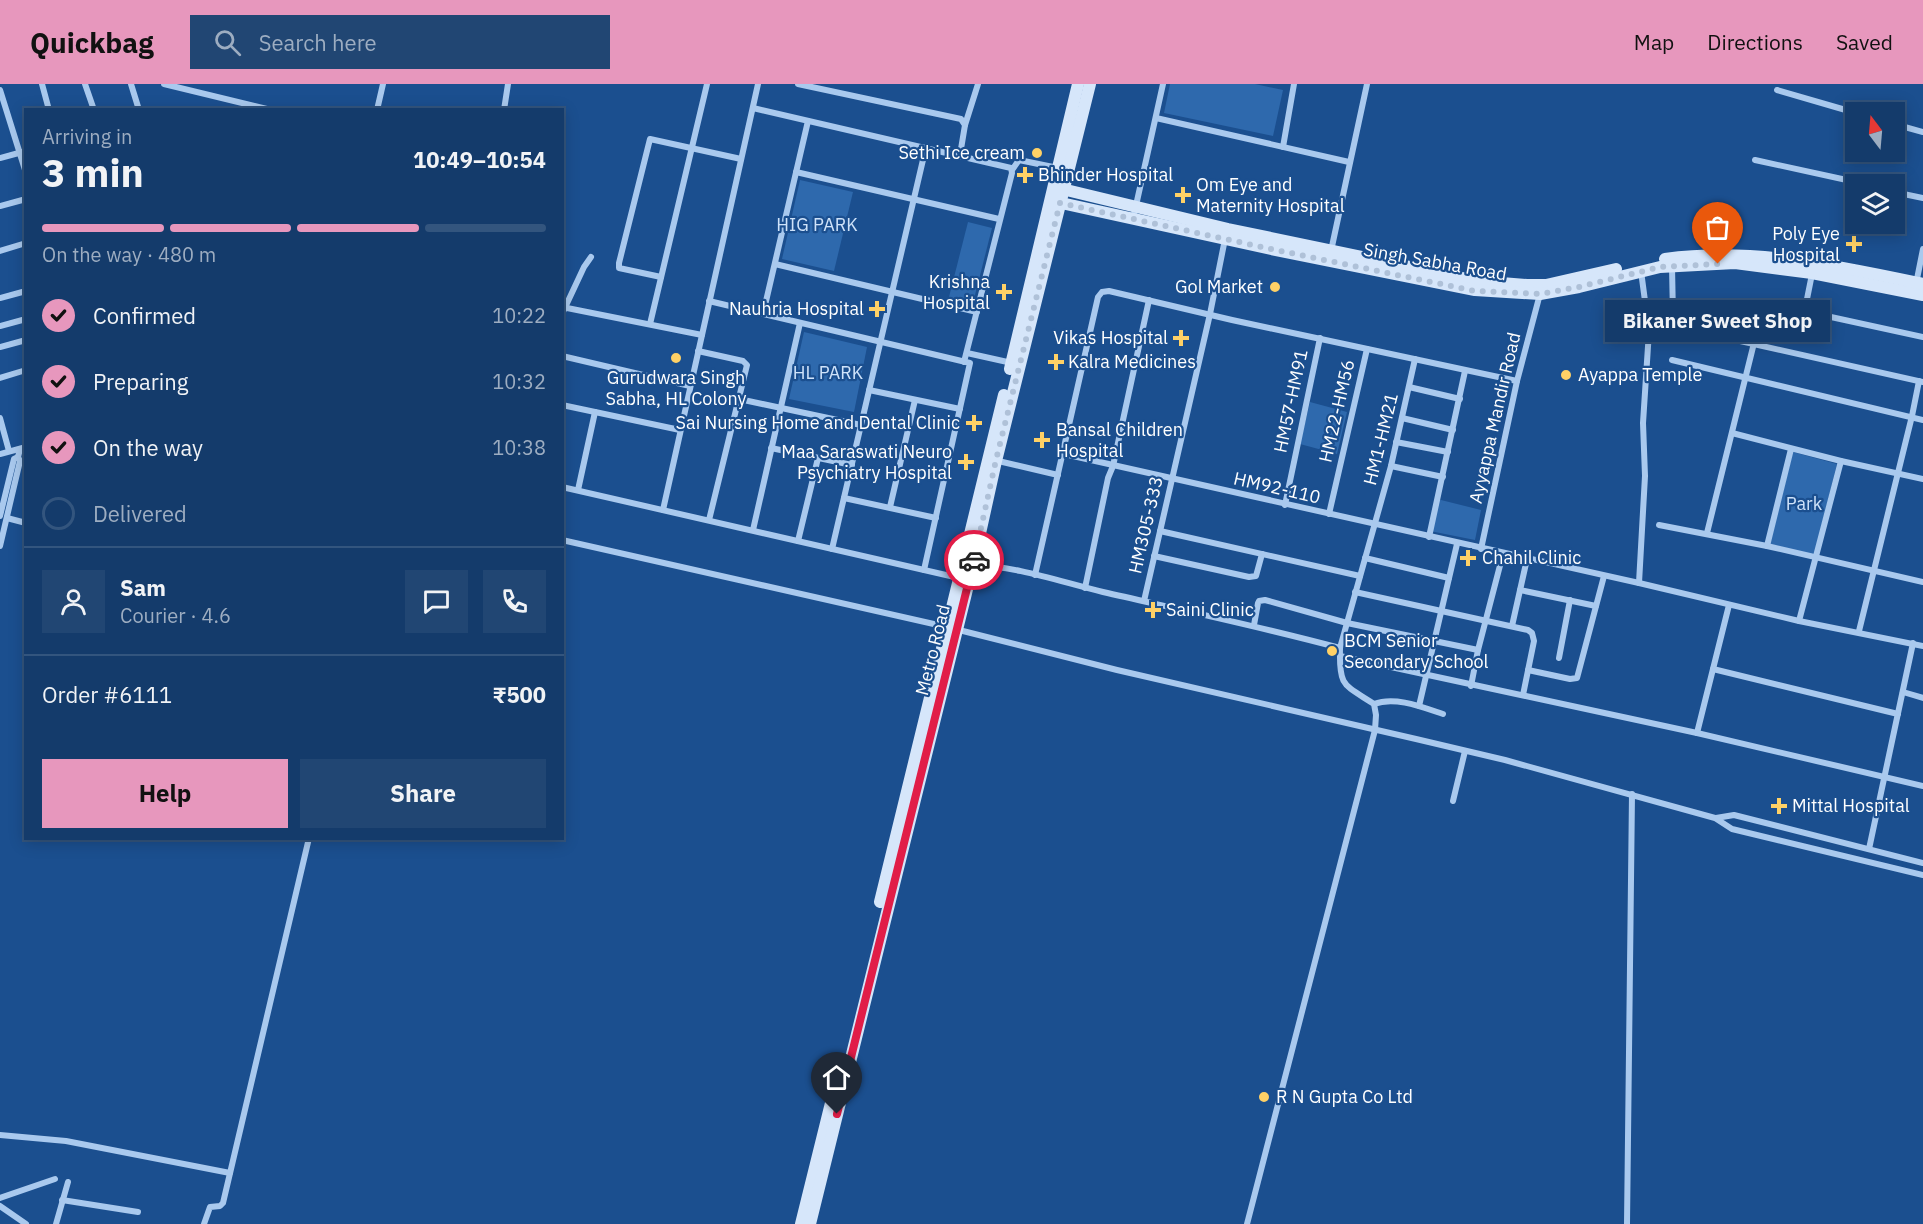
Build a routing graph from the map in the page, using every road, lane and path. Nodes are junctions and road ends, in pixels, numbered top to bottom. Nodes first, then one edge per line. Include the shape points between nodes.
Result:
1 (42, 84) edge
2 (86, 84) edge
3 (131, 84) edge
4 (164, 84) edge
5 (383, 84) edge
6 (508, 84) edge
7 (707, 84) edge
8 (758, 84) edge
9 (798, 84) edge
10 (978, 84) edge
11 (1078, 84) edge
12 (1090, 84) edge
13 (1163, 84) edge
14 (1294, 84) edge
15 (1367, 84) edge
16 (0, 90) edge
17 (1777, 90) dead end
18 (48, 108) edge
19 (93, 108) edge
20 (138, 108) edge
21 (263, 108) edge
22 (377, 108) edge
23 (504, 108) edge
24 (753, 108) junction
25 (1845, 110) edge
26 (1156, 118) junction
27 (808, 121) junction
28 (966, 124) junction
29 (1905, 127) edge
30 (1923, 132) edge
31 (926, 147) junction
32 (1283, 147) junction
33 (692, 148) junction
34 (22, 152) edge
35 (960, 155) junction
36 (0, 158) edge
37 (741, 159) junction
38 (1755, 160) dead end
39 (1350, 162) junction
40 (1058, 168) junction
41 (1012, 170) junction
42 (796, 172) junction
43 (1845, 180) edge
44 (1058, 188) junction
45 (1905, 194) edge
46 (1923, 198) edge
47 (914, 199) junction
48 (24, 200) edge
49 (1055, 202) junction
50 (0, 206) edge
51 (1134, 213) junction
52 (999, 219) junction
53 (1226, 234) junction
54 (24, 244) edge
55 (1923, 249) edge
56 (0, 251) edge
57 (1330, 255) junction
58 (591, 257) dead end
59 (1672, 262) junction
60 (775, 264) junction
61 (1641, 271) junction
62 (1812, 273) junction
63 (661, 278) junction
64 (1919, 289) edge
65 (892, 291) junction
66 (24, 292) edge
67 (1540, 294) junction
68 (0, 298) edge
69 (1149, 300) junction
70 (709, 301) junction
71 (564, 306) edge
72 (977, 312) junction
73 (763, 314) junction
74 (1210, 315) junction
75 (24, 320) edge
76 (800, 323) junction
77 (650, 324) junction
78 (1676, 324) junction
79 (0, 326) edge
80 (1649, 331) junction
81 (702, 335) junction
82 (1923, 337) edge
83 (1320, 338) junction
84 (24, 341) edge
85 (880, 342) junction
86 (1754, 344) junction
87 (0, 347) edge
88 (1367, 349) junction
89 (698, 351) junction
90 (967, 353) junction
91 (564, 356) edge
92 (1415, 359) junction
93 (1672, 360) dead end
94 (964, 362) junction
95 (1012, 363) junction
96 (24, 371) edge
97 (1465, 371) junction
98 (1746, 377) junction
99 (0, 378) edge
100 (1517, 381) junction
101 (1921, 382) edge
102 (690, 386) junction
103 (1409, 387) junction
104 (869, 390) junction
105 (738, 399) junction
106 (1460, 399) junction
107 (915, 400) junction
108 (564, 405) edge
109 (780, 408) junction
110 (960, 409) junction
111 (595, 412) junction
112 (1912, 416) junction
113 (0, 418) edge
114 (1402, 418) junction
115 (1923, 420) edge
116 (861, 425) junction
117 (680, 430) junction
118 (1453, 430) junction
119 (1732, 433) junction
120 (1396, 442) junction
121 (23, 448) edge
122 (771, 448) junction
123 (1791, 449) junction
124 (9, 451) junction
125 (1448, 452) junction
126 (0, 454) edge
127 (1064, 454) junction
128 (818, 458) junction
129 (992, 460) junction
130 (1841, 461) junction
131 (852, 465) junction
132 (1113, 466) junction
133 (1391, 466) junction
134 (1898, 473) junction
135 (1058, 475) junction
136 (1443, 477) junction
137 (1172, 479) junction
138 (1923, 479) edge
139 (564, 487) edge
140 (578, 490) junction
141 (844, 498) junction
142 (1285, 505) junction
143 (890, 507) junction
144 (663, 510) junction
145 (1329, 514) junction
146 (4, 517) edge
147 (936, 518) junction
148 (709, 520) junction
149 (24, 522) edge
150 (1375, 525) junction
151 (1659, 525) dead end
152 (753, 530) junction
153 (1160, 531) junction
154 (1707, 533) junction
155 (1429, 537) junction
156 (564, 540) edge
157 (798, 541) junction
158 (1457, 544) junction
159 (0, 546) edge
160 (1767, 546) junction
161 (832, 549) junction
162 (1481, 549) junction
163 (1262, 554) junction
164 (1503, 554) junction
165 (1154, 556) junction
166 (1365, 558) junction
167 (1816, 558) junction
168 (1527, 559) junction
169 (968, 564) junction
170 (924, 570) junction
171 (1876, 570) junction
172 (1035, 575) junction
173 (1360, 576) junction
174 (1604, 576) junction
175 (960, 578) junction
176 (1449, 578) junction
177 (1923, 582) edge
178 (1639, 583) junction
179 (1085, 588) junction
180 (1520, 590) junction
181 (1355, 592) junction
182 (1570, 600) junction
183 (1144, 601) junction
184 (1729, 605) junction
185 (1596, 606) junction
186 (1443, 609) junction
187 (1487, 620) junction
188 (1800, 621) junction
189 (1347, 623) junction
190 (1254, 625) junction
191 (1512, 626) junction
192 (952, 628) junction
193 (1859, 632) junction
194 (1435, 642) junction
195 (1913, 643) junction
196 (1923, 645) edge
197 (1340, 648) junction
198 (1479, 650) junction
199 (1340, 656) junction
200 (1559, 658) dead end
201 (1713, 669) junction
202 (1528, 670) junction
203 (1425, 674) junction
204 (1472, 686) junction
205 (1903, 692) junction
206 (1523, 695) junction
207 (1923, 698) edge
208 (1374, 704) junction
209 (1419, 706) junction
210 (1443, 714) dead end
211 (1898, 714) junction
212 (1375, 730) junction
213 (1697, 733) junction
214 (1465, 751) junction
215 (1884, 777) junction
216 (1923, 786) edge
217 (1632, 794) junction
218 (1453, 801) dead end
219 (1715, 818) junction
220 (309, 840) edge
221 (1869, 849) junction
222 (1923, 863) edge
223 (1923, 875) edge
224 (0, 1135) edge
225 (230, 1173) junction
226 (55, 1179) dead end
227 (68, 1182) dead end
228 (0, 1198) edge
229 (62, 1200) junction
230 (0, 1206) edge
231 (138, 1212) dead end
232 (26, 1224) edge
233 (56, 1224) edge
234 (204, 1224) edge
235 (801, 1224) edge
236 (810, 1224) edge
237 (1246, 1224) edge
238 (1627, 1224) edge

1 - 18 street
2 - 19 street
3 - 20 street
4 - 21 street
5 - 22 street
6 - 23 street
7 - 33 street
8 - 24 street
9 - 28 street via 961,119
10 - 28 street
11 - 40 street, Metro Road
12 - 44 street, Metro Road
13 - 26 street
14 - 32 street
15 - 39 street
16 - 34 street
17 - 25 street
24 - 27 street
24 - 37 street
26 - 32 street
26 - 51 street
27 - 31 street
27 - 42 street
28 - 35 street
29 - 30 street
31 - 35 street
31 - 47 street
32 - 39 street
33 - 37 street
33 - 63 street
33 - 63 street via 655,138 648,142 619,263 623,270
34 - 36 street
35 - 41 street
37 - 70 street
38 - 43 street
39 - 57 street
40 - 41 street via 1019,160
40 - 44 street, Metro Road
41 - 52 street
42 - 47 street
42 - 60 street
44 - 49 street, Metro Road
44 - 51 street, Singh Sabha Road
45 - 46 street
47 - 52 street
47 - 65 street
48 - 50 street
49 - 51 street, Singh Sabha Road
49 - 95 street, Metro Road
49 - 129 street, Metro Road
51 - 53 street, Singh Sabha Road
52 - 72 street
53 - 57 street, Singh Sabha Road
53 - 74 street, HM305-333
54 - 56 street
55 - 64 street
57 - 59 street, Singh Sabha Road via 1477,281 1527,285 1561,283 1630,265
57 - 67 street, Singh Sabha Road via 1475,291
58 - 71 street
59 - 61 street, Singh Sabha Road
59 - 62 street, Singh Sabha Road
59 - 64 street, Singh Sabha Road via 1727,254 1779,258
59 - 78 street
60 - 65 street
60 - 73 street
61 - 67 street, Singh Sabha Road
61 - 80 street
62 - 64 street, Singh Sabha Road
62 - 82 street via 1808,312
63 - 77 street
65 - 72 street
65 - 85 street
66 - 68 street
67 - 100 street, Ayyappa Mandir Road
69 - 74 street
69 - 127 street via 1109,291 1100,294
69 - 132 street
70 - 73 street
70 - 81 street
71 - 77 street
72 - 90 street
73 - 76 street
74 - 83 street
74 - 137 street, HM305-333
75 - 79 street
76 - 85 street
76 - 109 street
77 - 81 street
78 - 80 street
78 - 86 street
80 - 178 street
81 - 89 street
83 - 88 street
83 - 142 street, HM57-HM91
84 - 87 street
85 - 94 street
85 - 104 street
86 - 98 street
86 - 101 street
88 - 92 street
88 - 145 street, HM22-HM56
89 - 102 street
89 - 105 street via 746,362
90 - 94 street
90 - 95 street
91 - 102 street
92 - 97 street
92 - 103 street, HM1-HM21
93 - 98 street
94 - 110 street via 970,363
95 - 129 street, Metro Road
96 - 99 street
97 - 100 street
97 - 106 street
98 - 112 street
98 - 119 street
100 - 162 street, Ayyappa Mandir Road
101 - 112 street
102 - 117 street
103 - 106 street
103 - 114 street, HM1-HM21
104 - 107 street
104 - 116 street
105 - 109 street
105 - 148 street
106 - 118 street
107 - 110 street
107 - 143 street
108 - 111 street
109 - 116 street
109 - 122 street
110 - 147 street
111 - 117 street
111 - 140 street
112 - 115 street
112 - 134 street
113 - 124 street
114 - 118 street
114 - 120 street, HM1-HM21
116 - 131 street
117 - 144 street
118 - 125 street
119 - 123 street
119 - 154 street
120 - 125 street
120 - 133 street, HM1-HM21
121 - 124 street
121 - 146 street
122 - 128 street
122 - 152 street
123 - 130 street
123 - 160 street
124 - 126 street
125 - 136 street
127 - 132 street, HM92-110
127 - 135 street
128 - 131 street
128 - 157 street
129 - 135 street
129 - 169 street, Metro Road
130 - 134 street
130 - 167 street
131 - 141 street
132 - 137 street, HM92-110
132 - 179 street
133 - 136 street
133 - 150 street, HM1-HM21
134 - 138 street
134 - 171 street
135 - 172 street
136 - 155 street
137 - 142 street, HM92-110
137 - 153 street, HM305-333
139 - 140 street
140 - 144 street
141 - 143 street
141 - 161 street
142 - 145 street, HM92-110
143 - 147 street
144 - 148 street
145 - 150 street, HM92-110
146 - 149 street
146 - 159 street
147 - 170 street
148 - 152 street
150 - 155 street, HM92-110
150 - 166 street, HM1-HM21
151 - 154 street
152 - 157 street
153 - 163 street
153 - 165 street, HM305-333
154 - 160 street
155 - 158 street, HM92-110
156 - 192 street
157 - 161 street
158 - 162 street, HM92-110
158 - 176 street
160 - 167 street
161 - 170 street
162 - 164 street, HM92-110
163 - 165 street via 1256,576 1250,577
163 - 173 street
164 - 168 street, HM92-110
164 - 187 street
165 - 183 street, HM305-333
166 - 173 street, HM1-HM21
166 - 176 street
167 - 171 street
167 - 188 street
168 - 174 street, HM92-110
168 - 180 street
169 - 172 street
169 - 175 street, Metro Road
169 - 192 street, Metro Road
170 - 175 street
171 - 177 street
171 - 193 street
172 - 179 street
173 - 181 street, HM1-HM21
174 - 178 street, HM92-110
174 - 185 street
175 - 192 street, Metro Road
176 - 186 street
178 - 184 street, HM92-110
179 - 183 street
180 - 182 street
180 - 191 street
181 - 186 street
181 - 189 street, HM1-HM21
182 - 185 street
182 - 200 street
183 - 190 street
184 - 188 street, HM92-110
184 - 201 street
185 - 202 street via 1577,678
186 - 187 street
186 - 194 street
187 - 191 street
187 - 198 street
188 - 193 street, HM92-110
189 - 190 street via 1262,600
189 - 194 street
189 - 197 street, HM1-HM21
190 - 197 street
191 - 202 street via 1528,630 1533,636
192 - 212 street
192 - 235 street, Metro Road
192 - 236 street, Metro Road
193 - 195 street, HM92-110
194 - 198 street
194 - 203 street
195 - 196 street, HM92-110
195 - 205 street
197 - 199 street, HM1-HM21
198 - 204 street
199 - 203 street
199 - 208 street, HM1-HM21 via 1340,677
201 - 211 street
201 - 213 street
202 - 206 street
203 - 204 street
203 - 209 street
204 - 206 street
205 - 207 street
205 - 211 street
206 - 213 street
208 - 209 street via 1387,700
208 - 212 street
209 - 210 street
211 - 215 street
212 - 214 street
212 - 237 street
213 - 215 street
214 - 217 street
214 - 218 street
215 - 216 street
215 - 221 street
217 - 219 street
217 - 238 street
219 - 221 street via 1734,815
219 - 223 street via 1732,829
220 - 225 street
221 - 222 street
224 - 225 street via 66,1141
225 - 234 street via 223,1203 210,1207
226 - 228 street
227 - 229 street
229 - 231 street
229 - 233 street
230 - 232 street

